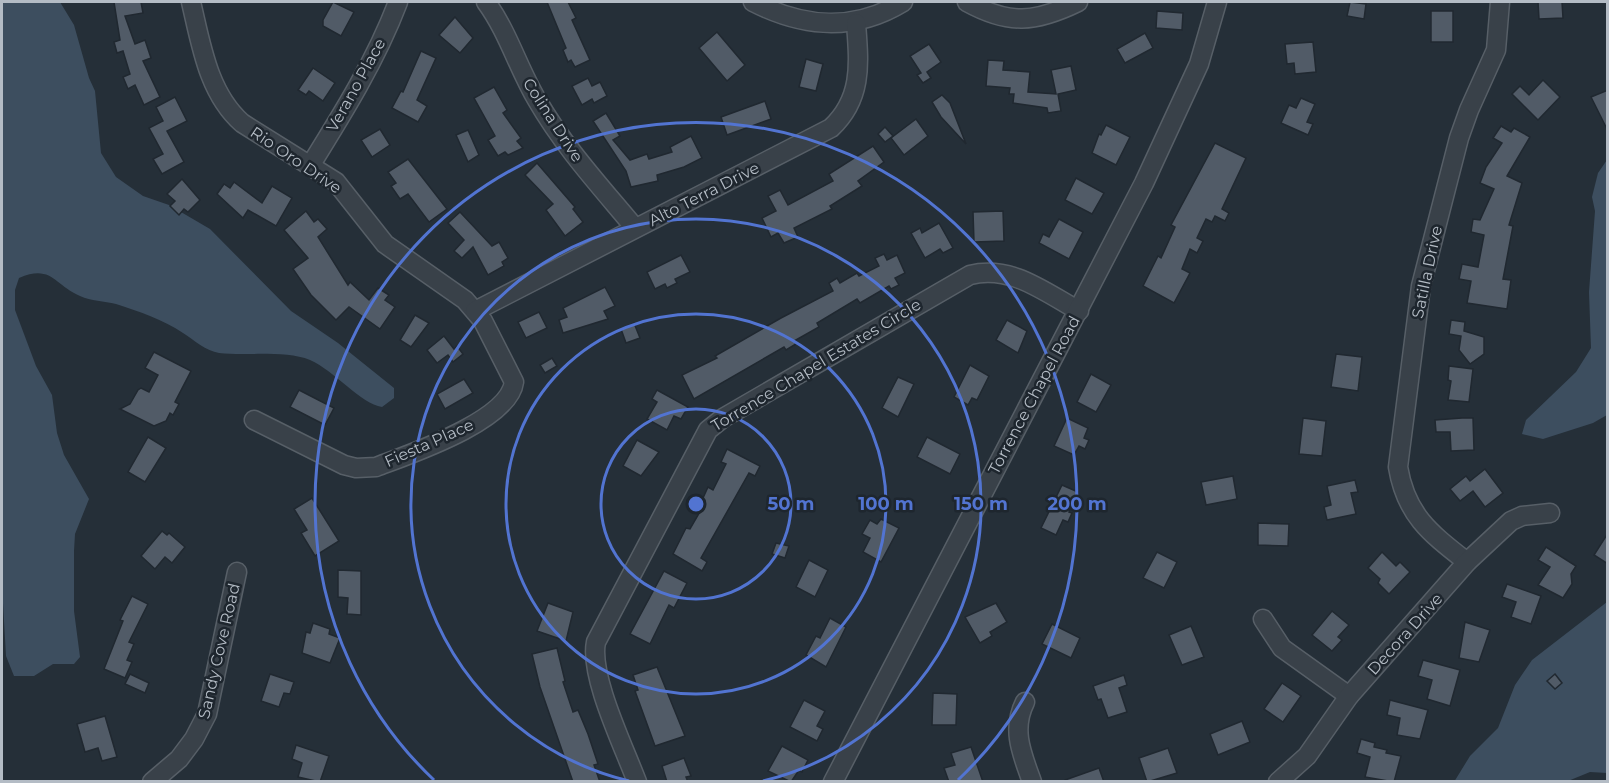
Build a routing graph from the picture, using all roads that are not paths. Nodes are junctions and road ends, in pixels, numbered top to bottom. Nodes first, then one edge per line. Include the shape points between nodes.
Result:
1 (191, 2) edge
2 (398, 2) edge
3 (486, 2) edge
4 (753, 2) edge
5 (903, 2) edge
6 (967, 2) edge
7 (1078, 2) edge
8 (1217, 2) edge
9 (1500, 2) edge
10 (856, 23) junction
11 (310, 165) junction
12 (635, 228) junction
13 (475, 311) junction
14 (1078, 311) junction
15 (254, 420) dead end
16 (1550, 513) dead end
17 (1467, 561) junction
18 (237, 572) dead end
19 (1263, 620) dead end
20 (1349, 696) junction
21 (1025, 702) dead end
22 (152, 782) edge
23 (637, 782) edge
24 (833, 782) edge
25 (1032, 782) edge
26 (1278, 782) edge

1 - 11 street, Rio Oro Drive via 221,101 242,123
2 - 11 street, Verano Place via 354,93
3 - 12 street, Colina Drive via 554,127
4 - 10 street via 806,20
5 - 10 street
6 - 7 street via 990,14 1025,19 1049,15
8 - 14 street, Torrence Chapel Road via 1199,64 1179,112
9 - 17 street, Satilla Drive via 1497,50 1459,138 1421,286 1398,466 1401,486 1413,513
10 - 12 street, Alto Terra Drive via 858,82 840,120 825,132
11 - 13 street, Rio Oro Drive via 344,190 385,244 456,293
12 - 13 street, Alto Terra Drive
13 - 15 street, Fiesta Place via 512,374 514,388 503,405 459,431 376,467 356,468 327,458
14 - 23 street, Torrence Chapel Estates Circle via 1006,274 987,271 970,275 708,429 596,642 596,672
14 - 24 street, Torrence Chapel Road
16 - 17 street, Decora Drive via 1511,521
17 - 20 street, Decora Drive
18 - 22 street, Sandy Cove Road via 207,714 178,759
19 - 20 street via 1282,648
20 - 26 street, Decora Drive via 1307,756
21 - 25 street via 1018,724 1018,741

